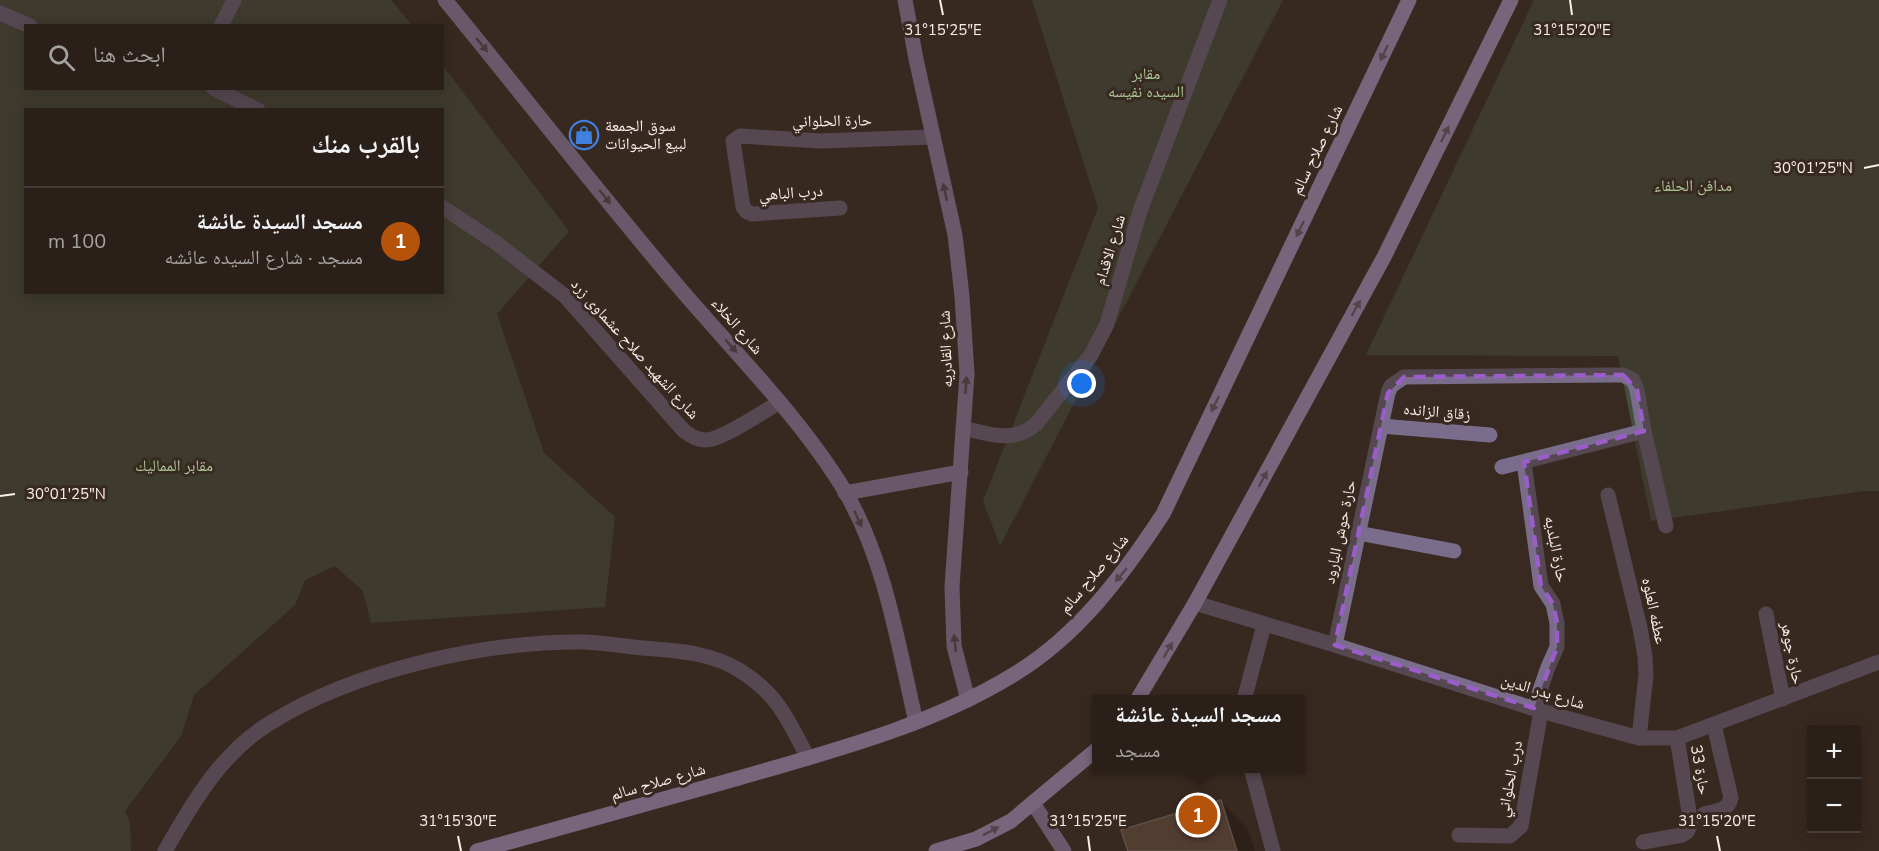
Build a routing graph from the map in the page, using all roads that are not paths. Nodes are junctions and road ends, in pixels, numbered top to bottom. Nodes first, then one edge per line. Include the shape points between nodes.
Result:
1 (234, 0) edge
2 (446, 0) edge
3 (905, 0) edge
4 (1220, 0) edge
5 (1409, 0) edge
6 (1511, 0) edge
7 (0, 13) edge
8 (25, 24) edge
9 (223, 24) edge
10 (217, 90) edge
11 (254, 108) edge
12 (933, 137) junction
13 (733, 141) joint
14 (444, 208) edge
15 (840, 208) dead end
16 (780, 402) junction
17 (1381, 426) junction
18 (963, 428) junction
19 (1644, 431) junction
20 (1490, 435) dead end
21 (1524, 462) junction
22 (1502, 467) dead end
23 (961, 472) junction
24 (845, 493) junction
25 (1608, 495) dead end
26 (1666, 525) dead end
27 (1358, 533) junction
28 (1454, 551) dead end
29 (1194, 603) junction
30 (1766, 614) dead end
31 (1263, 625) junction
32 (1335, 645) junction
33 (1879, 662) edge
34 (1139, 695) edge
35 (1245, 695) edge
36 (1782, 699) junction
37 (968, 700) junction
38 (1537, 710) junction
39 (916, 722) junction
40 (1714, 725) junction
41 (1639, 738) junction
42 (1677, 738) junction
43 (1092, 753) edge
44 (808, 758) junction
45 (1252, 773) edge
46 (1033, 803) junction
47 (1704, 814) dead end
48 (1459, 836) dead end
49 (1643, 842) dead end
50 (941, 850) edge
51 (165, 851) edge
52 (477, 851) edge
53 (1064, 851) edge
54 (1273, 851) edge

1 - 9 street
2 -> 16 street, شارع الخلاء via 677,285
3 - 12 street, شارع القادريه
4 - 18 street, شارع الاقدام via 1140,211 1107,324 1091,356 1029,430 1011,437
5 -> 37 main road, شارع صلاح سالم via 1163,514 1130,564 1065,636 1015,674
29 -> 6 main road via 1384,257
7 - 8 street
10 - 11 street
12 - 13 street, حارة الحلواني via 810,141 740,136
18 -> 12 street, شارع القادريه via 967,374 962,296 955,235
13 - 15 street, درب الباهي via 747,213
14 - 16 street, شارع الشهيد صلاح عشماوى زرد via 565,296 684,431 695,438 709,440 722,436
16 - 24 street, شارع الخلاء
17 - 19 street, حارة حوش البارود via 1391,386 1404,377 1623,375 1633,380 1637,390
17 - 20 street, زقاق الزانده
17 - 27 street, حارة حوش البارود
18 - 23 street, شارع القادريه
19 - 21 street
19 - 26 street, حارة حوش البارود
21 - 22 street
21 - 38 street, حارة البلديه via 1541,586 1553,604 1557,623 1557,647
23 - 24 street
37 -> 23 street, شارع القادريه via 954,646 955,530
24 -> 39 street, شارع الخلاء via 885,586
25 - 41 street, عطفه العلوه via 1645,656
27 - 28 street
27 - 32 street, حارة حوش البارود
29 - 31 street, شارع بدر الدين
34 -> 29 main road
30 - 36 street, حارة جوهر
31 - 32 street, شارع بدر الدين
31 - 35 street
32 - 38 street, شارع بدر الدين
33 - 36 street, شارع بدر الدين
36 - 40 street, شارع بدر الدين
37 - 39 main road, شارع صلاح سالم
38 - 41 street, شارع بدر الدين
38 - 48 street, درب الحلواني via 1521,826 1510,836
39 - 44 main road, شارع صلاح سالم
40 - 42 street, شارع بدر الدين
40 - 47 street via 1731,798 1726,808
41 - 42 street, شارع بدر الدين
42 - 49 street, حارة 33 via 1691,824 1682,835
43 - 46 main road
44 - 51 street via 783,709 753,680 722,662 685,651 584,642 447,656 385,672 314,700 270,723 220,765 191,804
44 - 52 main road, شارع صلاح سالم
45 - 54 street
50 -> 46 main road via 976,839 1011,821
46 - 53 street

